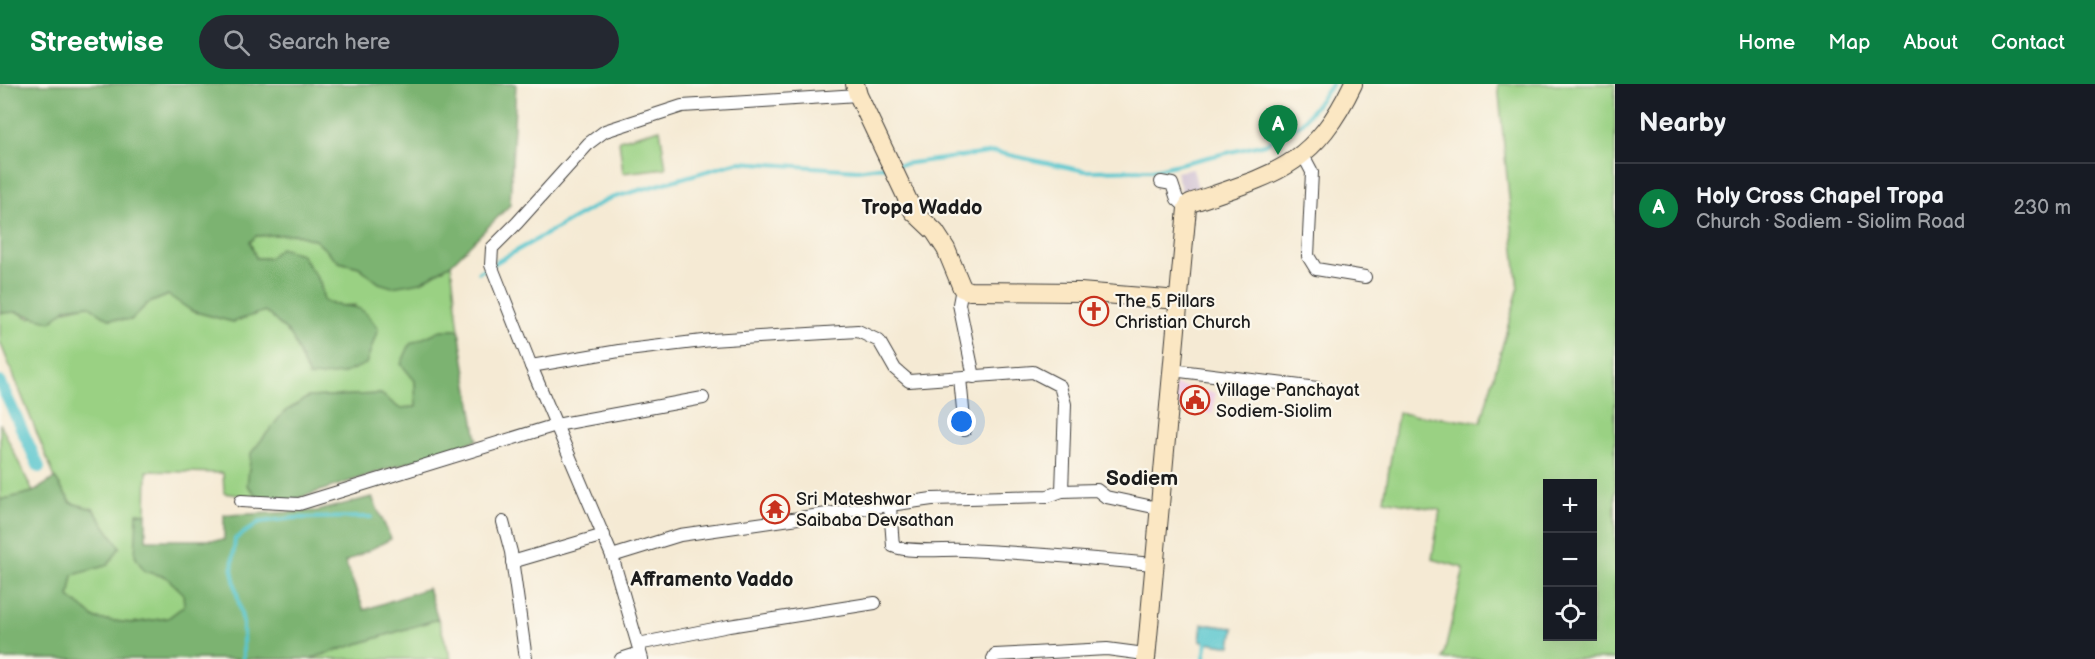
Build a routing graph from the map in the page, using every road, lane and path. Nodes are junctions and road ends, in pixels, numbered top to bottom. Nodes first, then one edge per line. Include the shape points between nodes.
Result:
1 (1353, 84) edge
2 (856, 90) edge
3 (1303, 155) junction
4 (1161, 182) dead end
5 (1187, 208) junction
6 (1365, 277) dead end
7 (962, 288) junction
8 (1179, 300) junction
9 (531, 366) junction
10 (1172, 370) junction
11 (974, 377) junction
12 (960, 378) junction
13 (1317, 388) dead end
14 (703, 398) dead end
15 (556, 425) junction
16 (965, 430) dead end
17 (1062, 490) junction
18 (241, 501) dead end
19 (890, 507) junction
20 (1158, 508) junction
21 (503, 522) dead end
22 (604, 535) junction
23 (612, 556) junction
24 (512, 562) junction
25 (1153, 564) junction
26 (875, 603) dead end
27 (640, 652) edge
28 (1145, 657) edge
29 (526, 659) edge
30 (621, 659) edge
31 (993, 659) edge

1 - 3 main road via 1324,135
2 - 7 main road via 913,211 946,249
2 - 9 street via 682,106 605,131 589,143 492,248 491,265
3 - 5 main road via 1281,170 1190,203
3 - 6 street via 1312,172 1308,256 1316,270
4 - 5 street via 1172,184 1177,199
5 - 8 main road
7 - 8 main road
7 - 11 street via 958,304
8 - 10 main road
9 - 12 street via 711,340 858,331 879,341 895,369 909,381
9 - 15 street
10 - 13 street
10 - 20 main road
11 - 12 street
11 - 17 street via 1033,372 1060,386 1065,404
12 - 16 street
14 - 15 street
15 - 18 street via 299,504
15 - 22 street
17 - 19 street via 1048,496 971,496
17 - 20 street via 1097,490 1106,497
19 - 23 street via 680,535
19 - 25 street via 893,546 903,550 1057,554
20 - 25 main road
21 - 24 street
22 - 23 street
22 - 24 street
23 - 27 street
24 - 29 street
25 - 28 main road
26 - 27 street via 729,626
27 - 30 street
28 - 31 street via 1107,649 995,655

